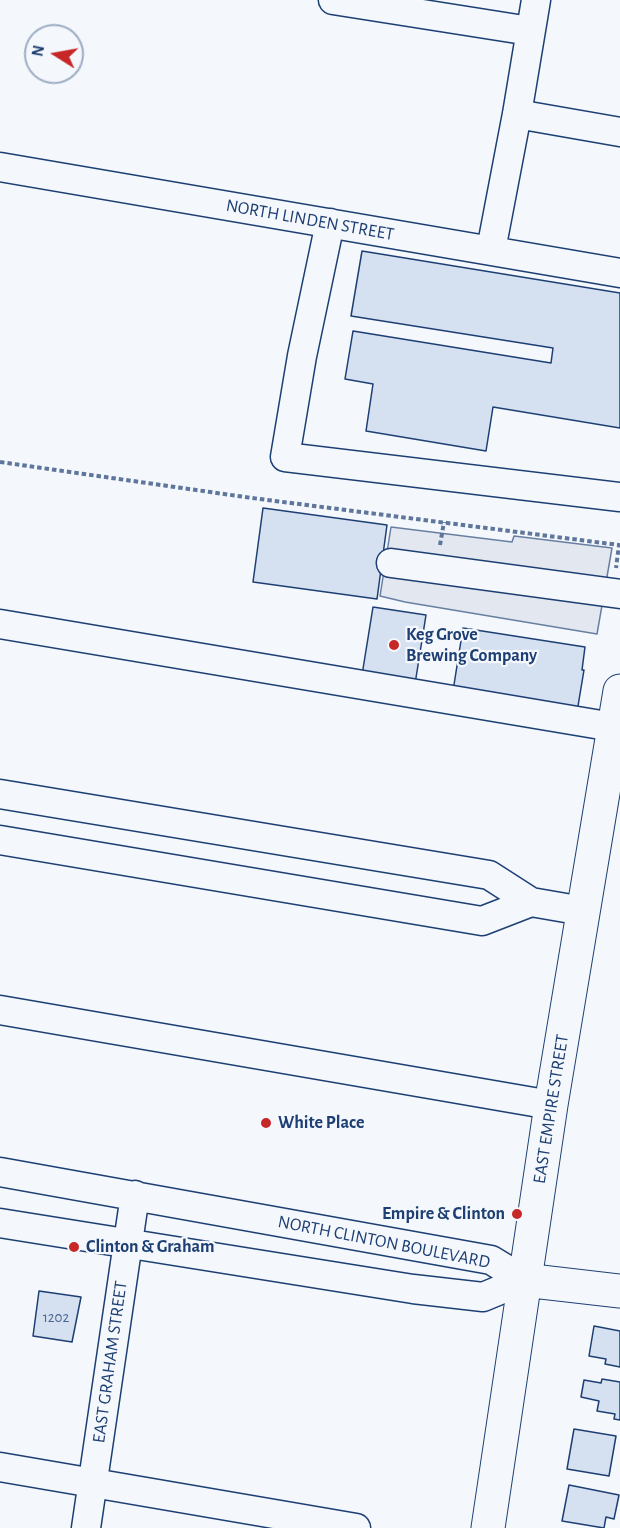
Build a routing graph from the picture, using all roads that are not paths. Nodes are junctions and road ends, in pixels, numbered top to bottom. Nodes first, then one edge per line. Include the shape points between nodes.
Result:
1 (333, 0) edge
2 (536, 0) edge
3 (530, 30) junction
4 (517, 114) junction
5 (620, 132) edge
6 (0, 167) edge
7 (330, 223) junction
8 (490, 250) junction
9 (620, 270) edge
10 (620, 497) edge
11 (391, 563) dead end
12 (620, 594) edge
13 (0, 624) edge
14 (620, 691) edge
15 (613, 727) junction
16 (613, 772) edge
17 (0, 794) edge
18 (153, 819) junction
19 (0, 840) edge
20 (145, 865) junction
21 (531, 902) junction
22 (583, 911) junction
23 (0, 1010) edge
24 (551, 1105) junction
25 (0, 1172) edge
26 (135, 1195) junction
27 (0, 1223) edge
28 (128, 1244) junction
29 (524, 1280) junction
30 (620, 1291) edge
31 (0, 1467) edge
32 (92, 1483) junction
33 (86, 1528) edge
34 (356, 1528) edge
35 (488, 1528) edge

1 - 3 street
2 - 3 street
3 - 4 street
4 - 5 street
4 - 8 street
6 - 7 street, NORTH LINDEN STREET
7 - 8 street, NORTH LINDEN STREET
7 - 10 street via 285,457
8 - 9 street, NORTH LINDEN STREET
11 - 12 street
13 - 15 street
14 - 15 main road, EAST EMPIRE STREET
15 - 16 main road, EAST EMPIRE STREET
16 - 22 main road, EAST EMPIRE STREET
17 - 18 street
18 - 20 street
18 - 21 street via 489,875
19 - 20 street
20 - 21 street via 482,921
21 - 22 street
22 - 24 main road, EAST EMPIRE STREET
23 - 24 street
24 - 29 main road, EAST EMPIRE STREET
25 - 26 street, NORTH CLINTON BOULEVARD
26 - 28 street, EAST GRAHAM STREET
26 - 29 street, NORTH CLINTON BOULEVARD via 491,1260
27 - 28 street, NORTH CLINTON BOULEVARD
28 - 29 street, NORTH CLINTON BOULEVARD via 483,1297
28 - 32 street, EAST GRAHAM STREET
29 - 30 main road
29 - 35 main road, EAST EMPIRE STREET
31 - 32 street
32 - 33 street, EAST GRAHAM STREET
32 - 34 street

